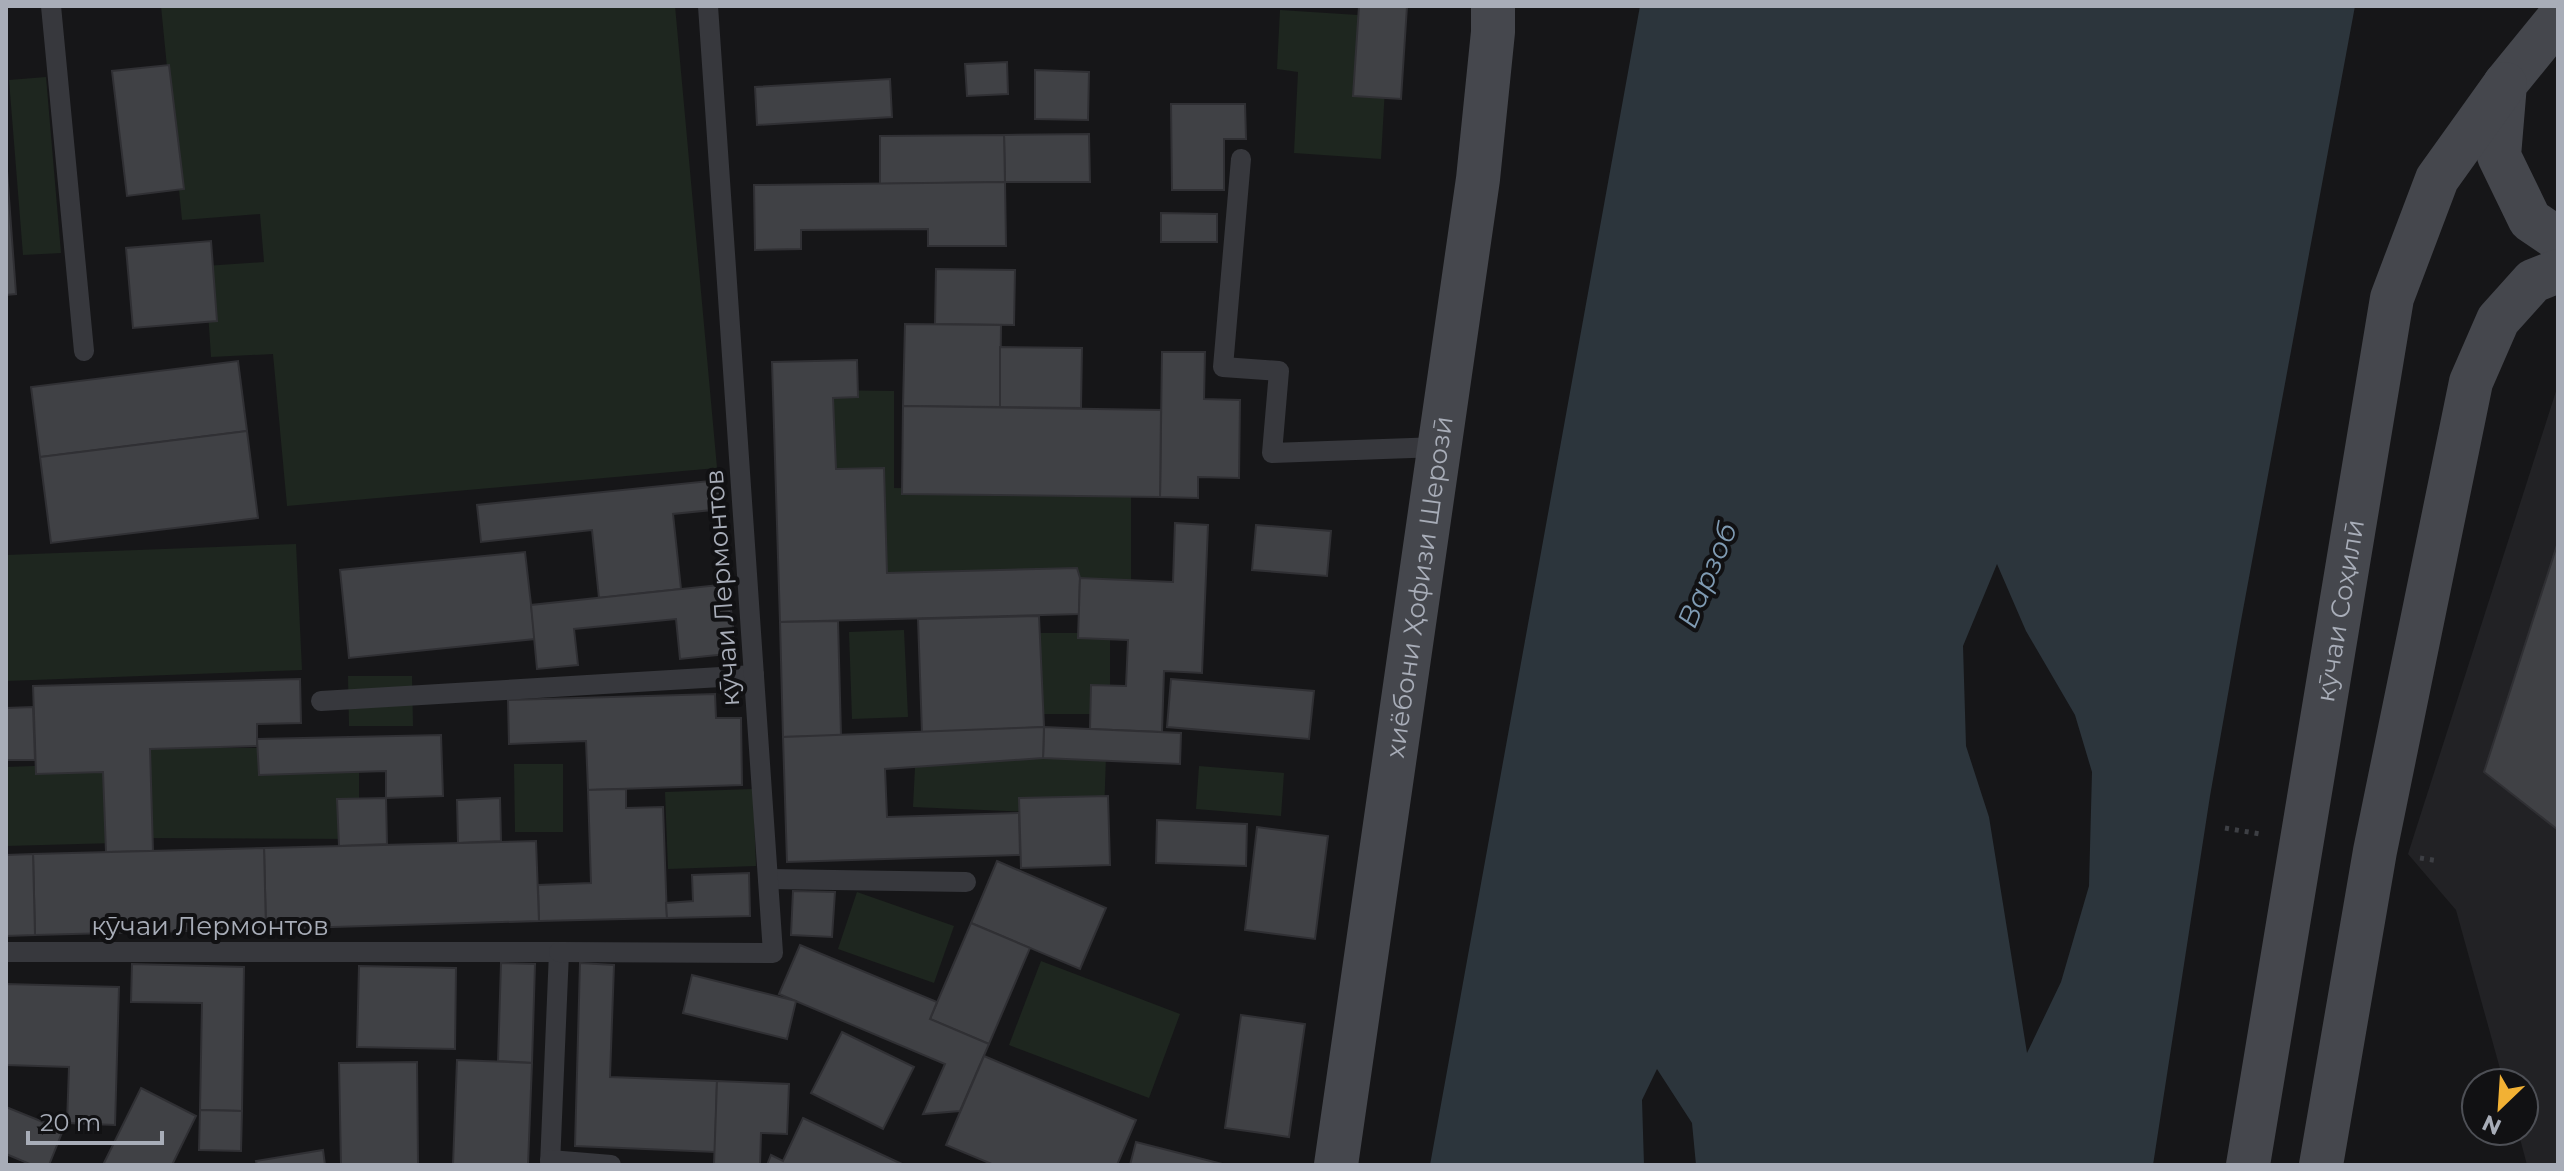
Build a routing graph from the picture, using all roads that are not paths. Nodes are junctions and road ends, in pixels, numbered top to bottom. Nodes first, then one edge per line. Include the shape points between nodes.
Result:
1 (51, 6) edge
2 (708, 6) edge
3 (1493, 6) edge
4 (2557, 6) edge
5 (2558, 17) edge
6 (2505, 84) junction
7 (1241, 159) dead end
8 (2558, 239) edge
9 (2558, 271) edge
10 (84, 351) dead end
11 (1439, 447) junction
12 (754, 675) junction
13 (321, 701) dead end
14 (768, 879) junction
15 (966, 882) dead end
16 (6, 952) edge
17 (559, 952) junction
18 (550, 1163) edge
19 (611, 1165) edge
20 (1336, 1165) edge
21 (2248, 1165) edge
22 (2321, 1165) edge

1 - 10 lane
2 - 12 lane, кӯчаи Лермонтов
3 - 11 street, хиёбони Ҳофизи Шерозӣ via 1478,179
4 - 5 street
5 - 6 street, кӯчаи Соҳилӣ
6 - 8 street via 2499,156 2530,220
6 - 21 street, кӯчаи Соҳилӣ via 2437,179 2392,298
7 - 11 lane via 1223,367 1279,371 1272,453
9 - 22 street via 2533,281 2498,320 2471,382 2375,851
11 - 20 street, хиёбони Ҳофизи Шерозӣ
12 - 13 lane
12 - 14 lane, кӯчаи Лермонтов
14 - 15 lane
14 - 17 lane, кӯчаи Лермонтов via 773,953
16 - 17 lane, кӯчаи Лермонтов
17 - 18 lane
18 - 19 lane

